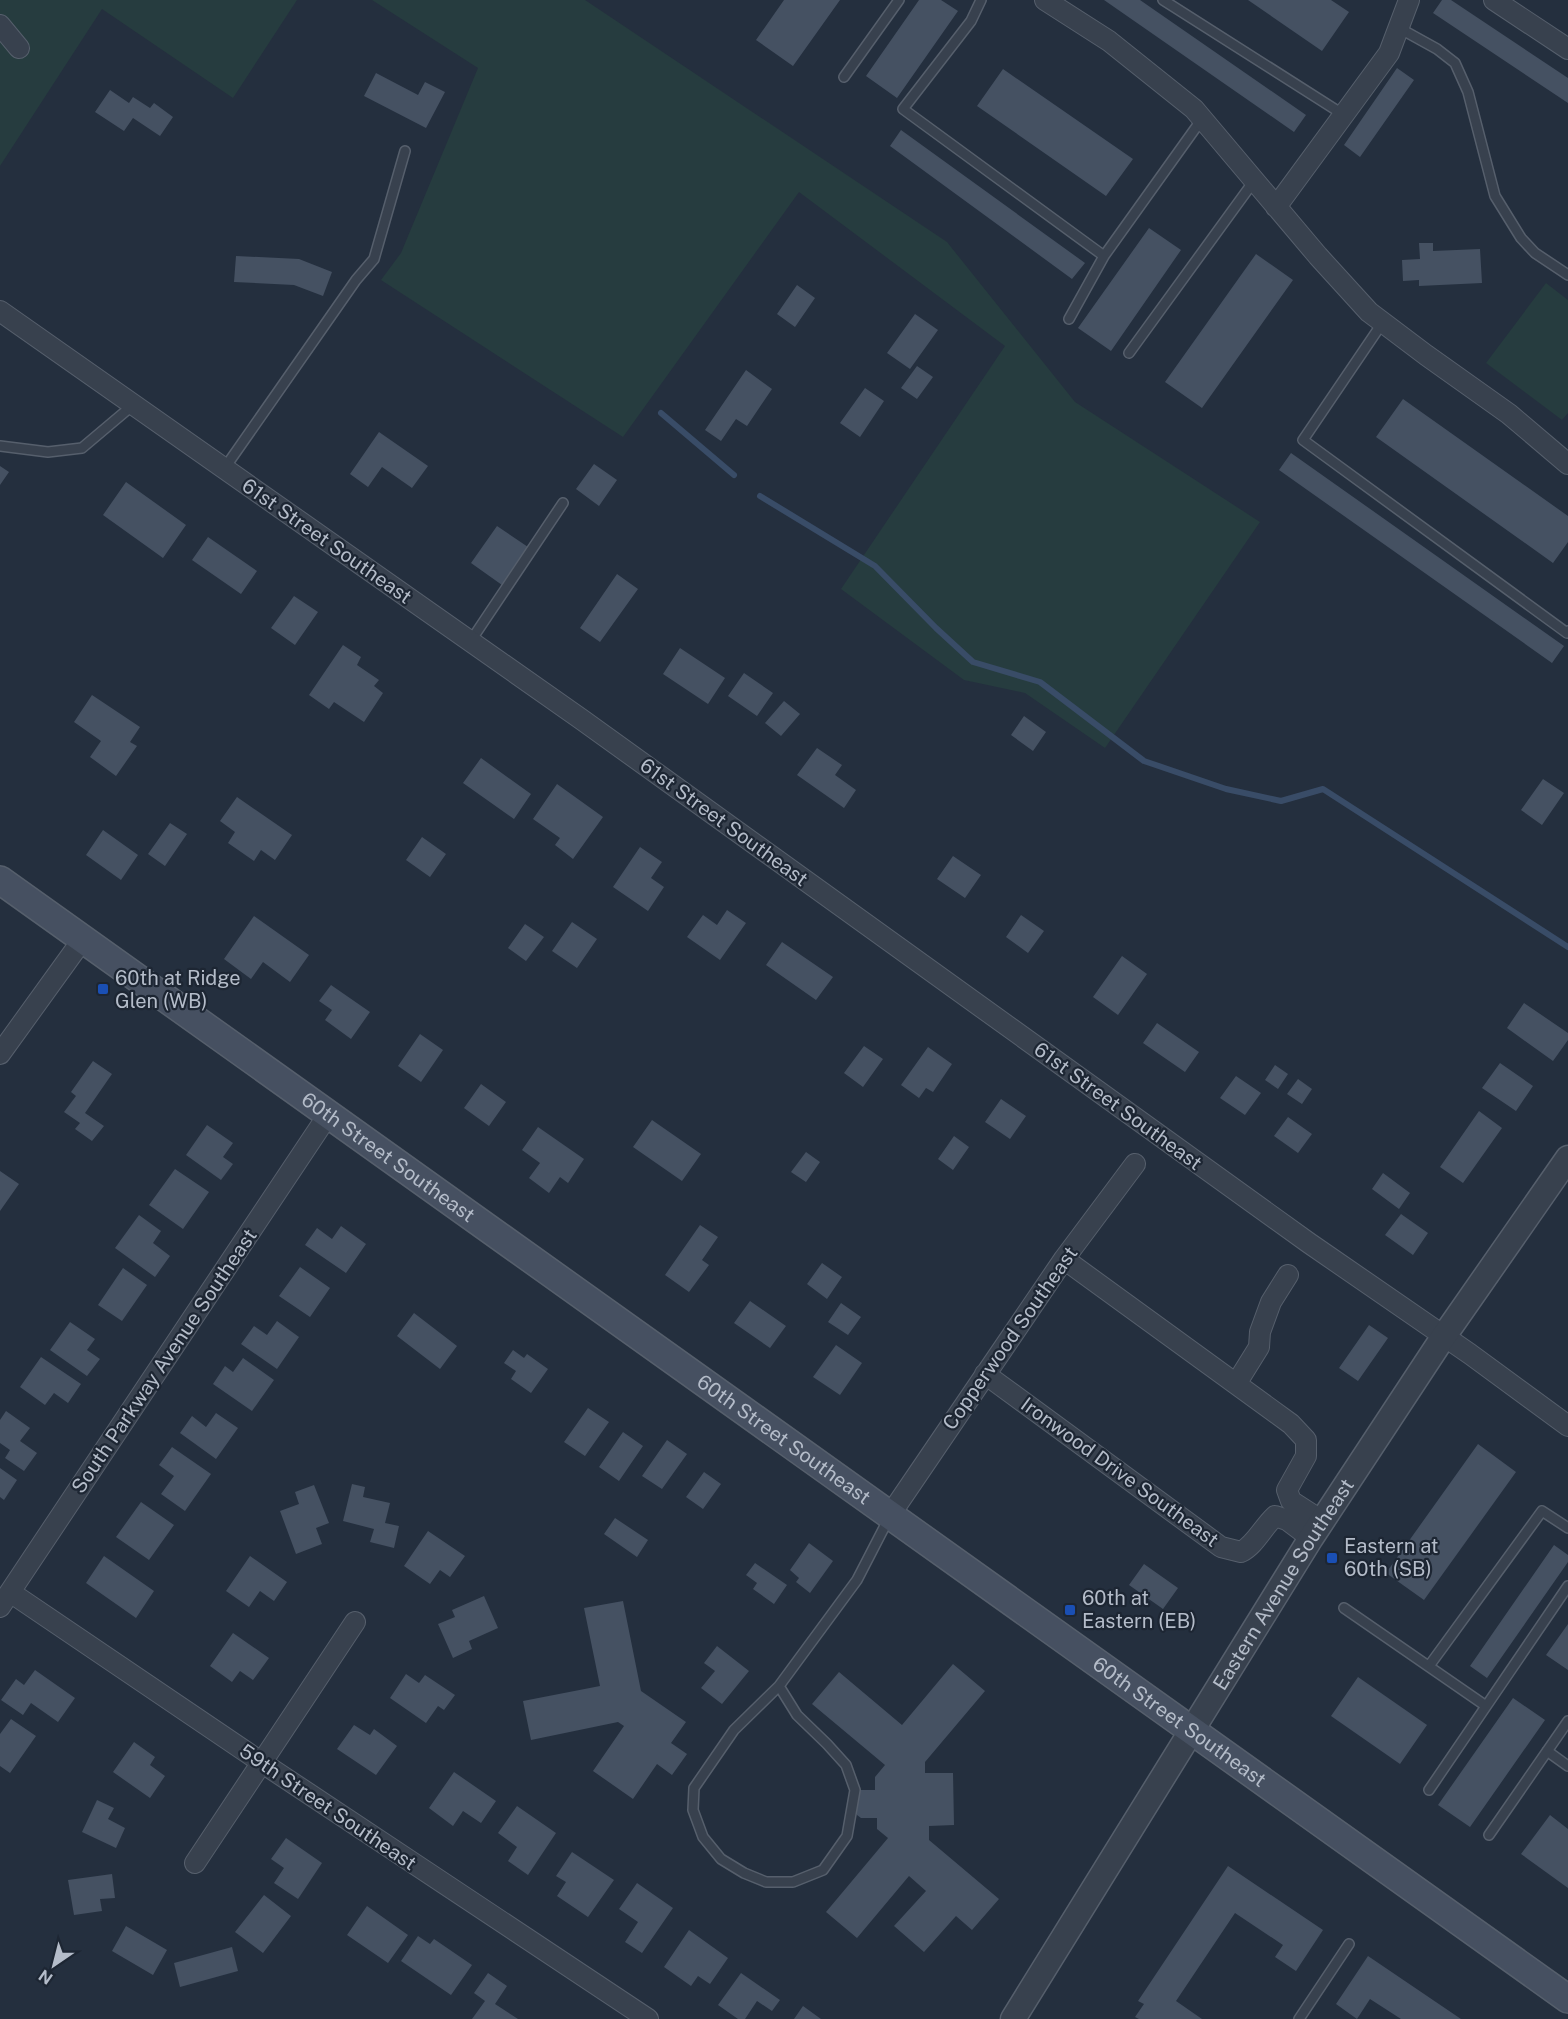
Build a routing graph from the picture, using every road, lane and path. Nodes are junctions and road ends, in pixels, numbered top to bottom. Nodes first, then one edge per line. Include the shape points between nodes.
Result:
1 (899, 0) edge
2 (981, 0) edge
3 (1045, 0) edge
4 (1163, 0) edge
5 (1409, 0) edge
6 (1494, 0) edge
7 (0, 25) edge
8 (1399, 28) junction
9 (19, 48) dead end
10 (1568, 49) edge
11 (844, 77) dead end
12 (1344, 115) junction
13 (1202, 119) junction
14 (405, 151) dead end
15 (1254, 181) junction
16 (1276, 207) junction
17 (1104, 256) junction
18 (1568, 275) edge
19 (0, 311) edge
20 (1069, 319) dead end
21 (1383, 322) junction
22 (1129, 353) dead end
23 (133, 405) junction
24 (0, 446) edge
25 (1566, 459) edge
26 (224, 468) junction
27 (563, 503) dead end
28 (1568, 631) edge
29 (470, 642) junction
30 (0, 879) edge
31 (83, 939) junction
32 (0, 1054) edge
33 (328, 1115) junction
34 (1568, 1158) edge
35 (1135, 1164) dead end
36 (1064, 1259) junction
37 (1288, 1275) dead end
38 (1444, 1336) junction
39 (985, 1374) junction
40 (1236, 1384) junction
41 (1568, 1426) edge
42 (890, 1515) junction
43 (1568, 1528) edge
44 (1317, 1530) junction
45 (1568, 1586) edge
46 (5, 1599) edge
47 (1344, 1608) dead end
48 (355, 1622) dead end
49 (1429, 1666) junction
50 (779, 1686) junction
51 (1486, 1706) junction
52 (1568, 1721) edge
53 (1192, 1732) junction
54 (1547, 1752) junction
55 (261, 1762) junction
56 (1568, 1766) edge
57 (1430, 1790) dead end
58 (1490, 1835) dead end
59 (195, 1863) dead end
60 (1348, 1944) dead end
61 (1568, 1999) edge
62 (648, 2019) edge
63 (1013, 2019) edge
64 (1299, 2019) edge

1 - 11 lane
2 - 17 lane via 971,21 903,109
3 - 13 street via 1109,41
4 - 12 lane
5 - 8 street
6 - 10 street
7 - 9 street
8 - 12 street via 1389,54
8 - 18 lane via 1455,63 1468,92 1495,196 1534,253
12 - 16 street
13 - 15 street
13 - 17 lane
14 - 26 lane via 374,259
15 - 16 street
15 - 22 lane
16 - 21 street via 1369,312
17 - 20 lane
19 - 23 street, 61st Street Southeast
21 - 25 street
21 - 28 lane via 1303,440
23 - 24 lane via 82,448 48,452
23 - 26 street, 61st Street Southeast
26 - 29 street, 61st Street Southeast
27 - 29 lane
29 - 38 street, 61st Street Southeast
30 - 31 main road, 60th Street Southeast
31 - 32 street
31 - 33 main road, 60th Street Southeast
33 - 42 main road, 60th Street Southeast
33 - 46 street, South Parkway Avenue Southeast
34 - 38 street, Eastern Avenue Southeast
35 - 36 street, Copperwood Southeast
36 - 39 street, Copperwood Southeast
36 - 40 street
37 - 40 street via 1270,1302 1259,1347
38 - 41 street, 61st Street Southeast
38 - 44 street, Eastern Avenue Southeast
39 - 42 street, Copperwood Southeast
39 - 44 street, Ironwood Drive Southeast via 1221,1546 1241,1552 1250,1547 1275,1516
40 - 44 street via 1291,1424 1306,1440 1305,1456 1287,1490 1291,1501
42 - 50 lane via 857,1580
42 - 53 main road, 60th Street Southeast
43 - 49 lane via 1542,1511
44 - 53 street, Eastern Avenue Southeast
45 - 51 lane
46 - 55 street, 59th Street Southeast
47 - 49 lane
48 - 55 street
49 - 51 lane
50 - 50 lane via 734,1730 694,1788 693,1810 703,1837 721,1859 766,1882 793,1882 823,1870 847,1836 855,1790 846,1765 796,1715
51 - 57 lane
52 - 54 lane
53 - 61 main road, 60th Street Southeast
53 - 63 street, Eastern Avenue Southeast
54 - 56 lane
54 - 58 lane
55 - 59 street
55 - 62 street, 59th Street Southeast
60 - 64 lane

